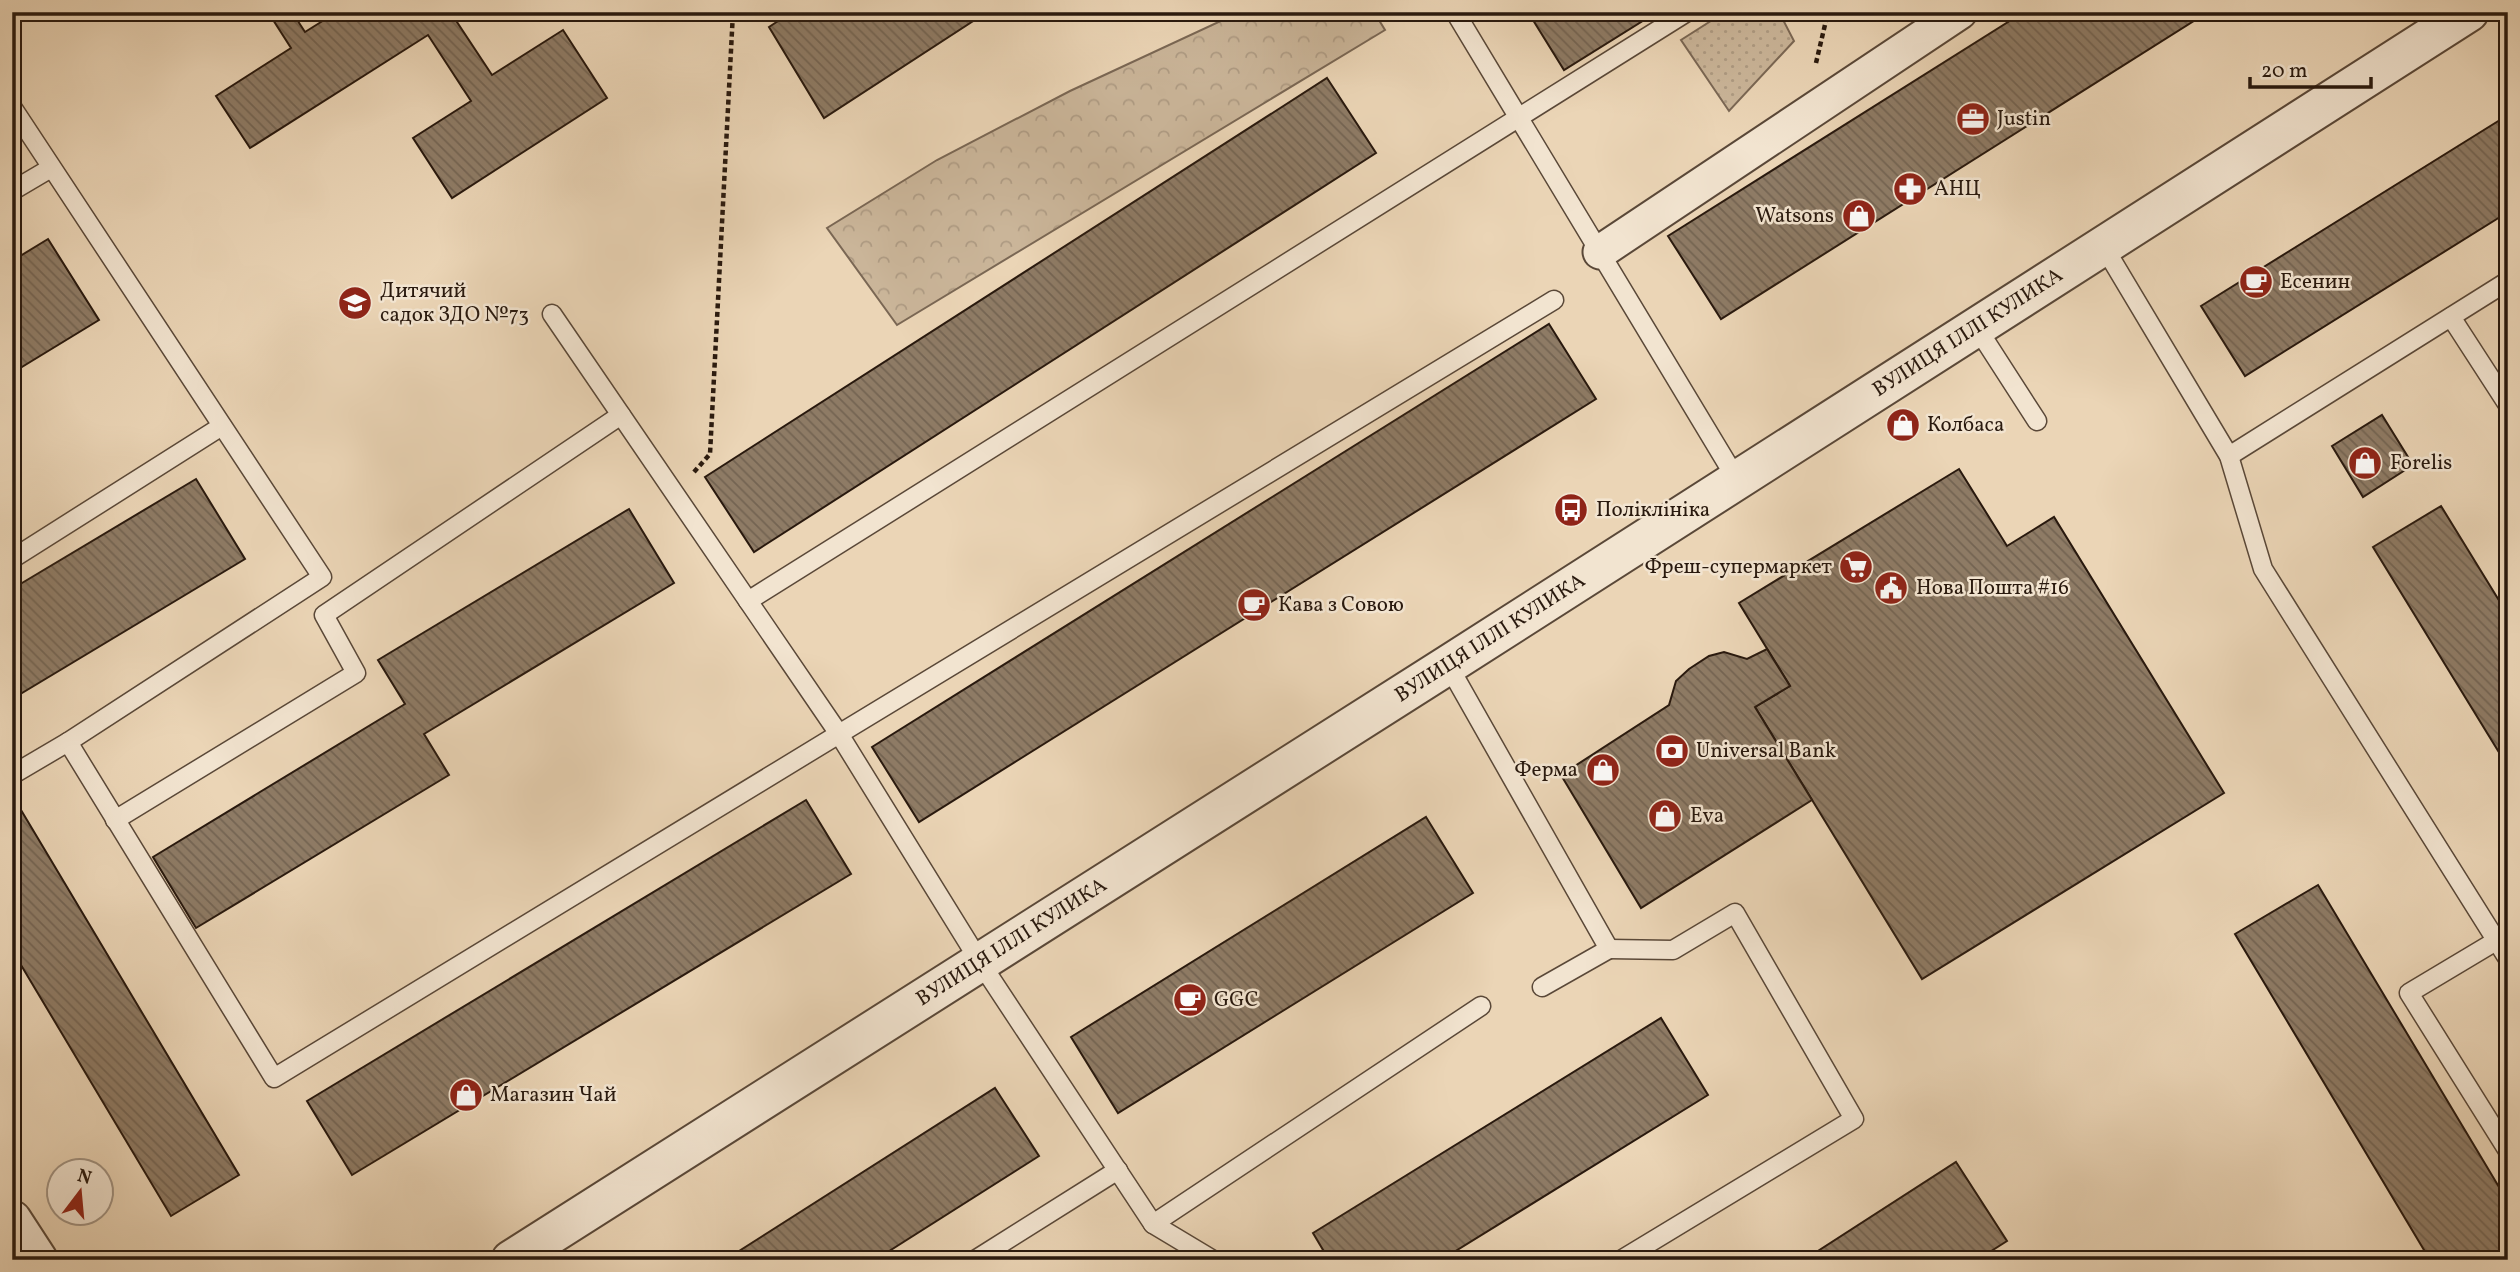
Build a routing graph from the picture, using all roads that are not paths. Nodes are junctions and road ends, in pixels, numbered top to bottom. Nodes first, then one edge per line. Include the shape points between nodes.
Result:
1 (1455, 12) edge
2 (1687, 12) edge
3 (1961, 12) edge
4 (2469, 12) edge
5 (1926, 22) edge
6 (12, 107) edge
7 (1520, 119) junction
8 (51, 168) junction
9 (12, 191) edge
10 (2104, 247) junction
11 (1600, 252) junction
12 (2508, 281) edge
13 (1555, 300) dead end
14 (552, 314) dead end
15 (2451, 317) junction
16 (1978, 328) junction
17 (2508, 405) edge
18 (621, 415) junction
19 (2036, 421) dead end
20 (222, 426) junction
21 (2229, 456) junction
22 (1737, 480) junction
23 (12, 559) edge
24 (748, 601) junction
25 (1448, 665) junction
26 (839, 733) junction
27 (68, 742) junction
28 (12, 775) edge
29 (115, 820) junction
30 (2496, 941) junction
31 (1609, 949) junction
32 (2508, 959) edge
33 (980, 962) junction
34 (1542, 987) dead end
35 (1481, 1006) dead end
36 (2508, 1151) edge
37 (1118, 1170) junction
38 (12, 1220) edge
39 (1153, 1224) junction
40 (38, 1260) edge
41 (511, 1260) edge
42 (975, 1260) edge
43 (1213, 1260) edge
44 (1621, 1260) edge

1 - 7 lane
2 - 7 lane
3 - 5 street
4 - 10 street, ВУЛИЦЯ ІЛЛІ КУЛИКА
5 - 11 street
6 - 8 lane
7 - 11 lane
7 - 24 lane
8 - 9 lane
8 - 20 lane
10 - 16 street, ВУЛИЦЯ ІЛЛІ КУЛИКА
10 - 21 lane
11 - 22 lane
12 - 15 lane
13 - 26 lane
14 - 18 lane
15 - 17 lane
15 - 21 lane
16 - 19 lane
16 - 22 street, ВУЛИЦЯ ІЛЛІ КУЛИКА
18 - 24 lane
18 - 29 lane via 324,615 356,673
20 - 23 lane
20 - 27 lane via 322,578
21 - 30 lane via 2263,569
22 - 25 street, ВУЛИЦЯ ІЛЛІ КУЛИКА
24 - 26 lane
25 - 31 lane
25 - 33 street, ВУЛИЦЯ ІЛЛІ КУЛИКА
26 - 29 lane via 274,1078
26 - 33 lane
27 - 28 lane
27 - 29 lane
30 - 32 lane
30 - 36 lane via 2409,993
31 - 34 lane
31 - 44 lane via 1673,950 1735,913 1854,1119
33 - 37 lane
33 - 41 street, ВУЛИЦЯ ІЛЛІ КУЛИКА
35 - 39 lane
37 - 39 lane
37 - 42 lane
38 - 40 street
39 - 43 lane

